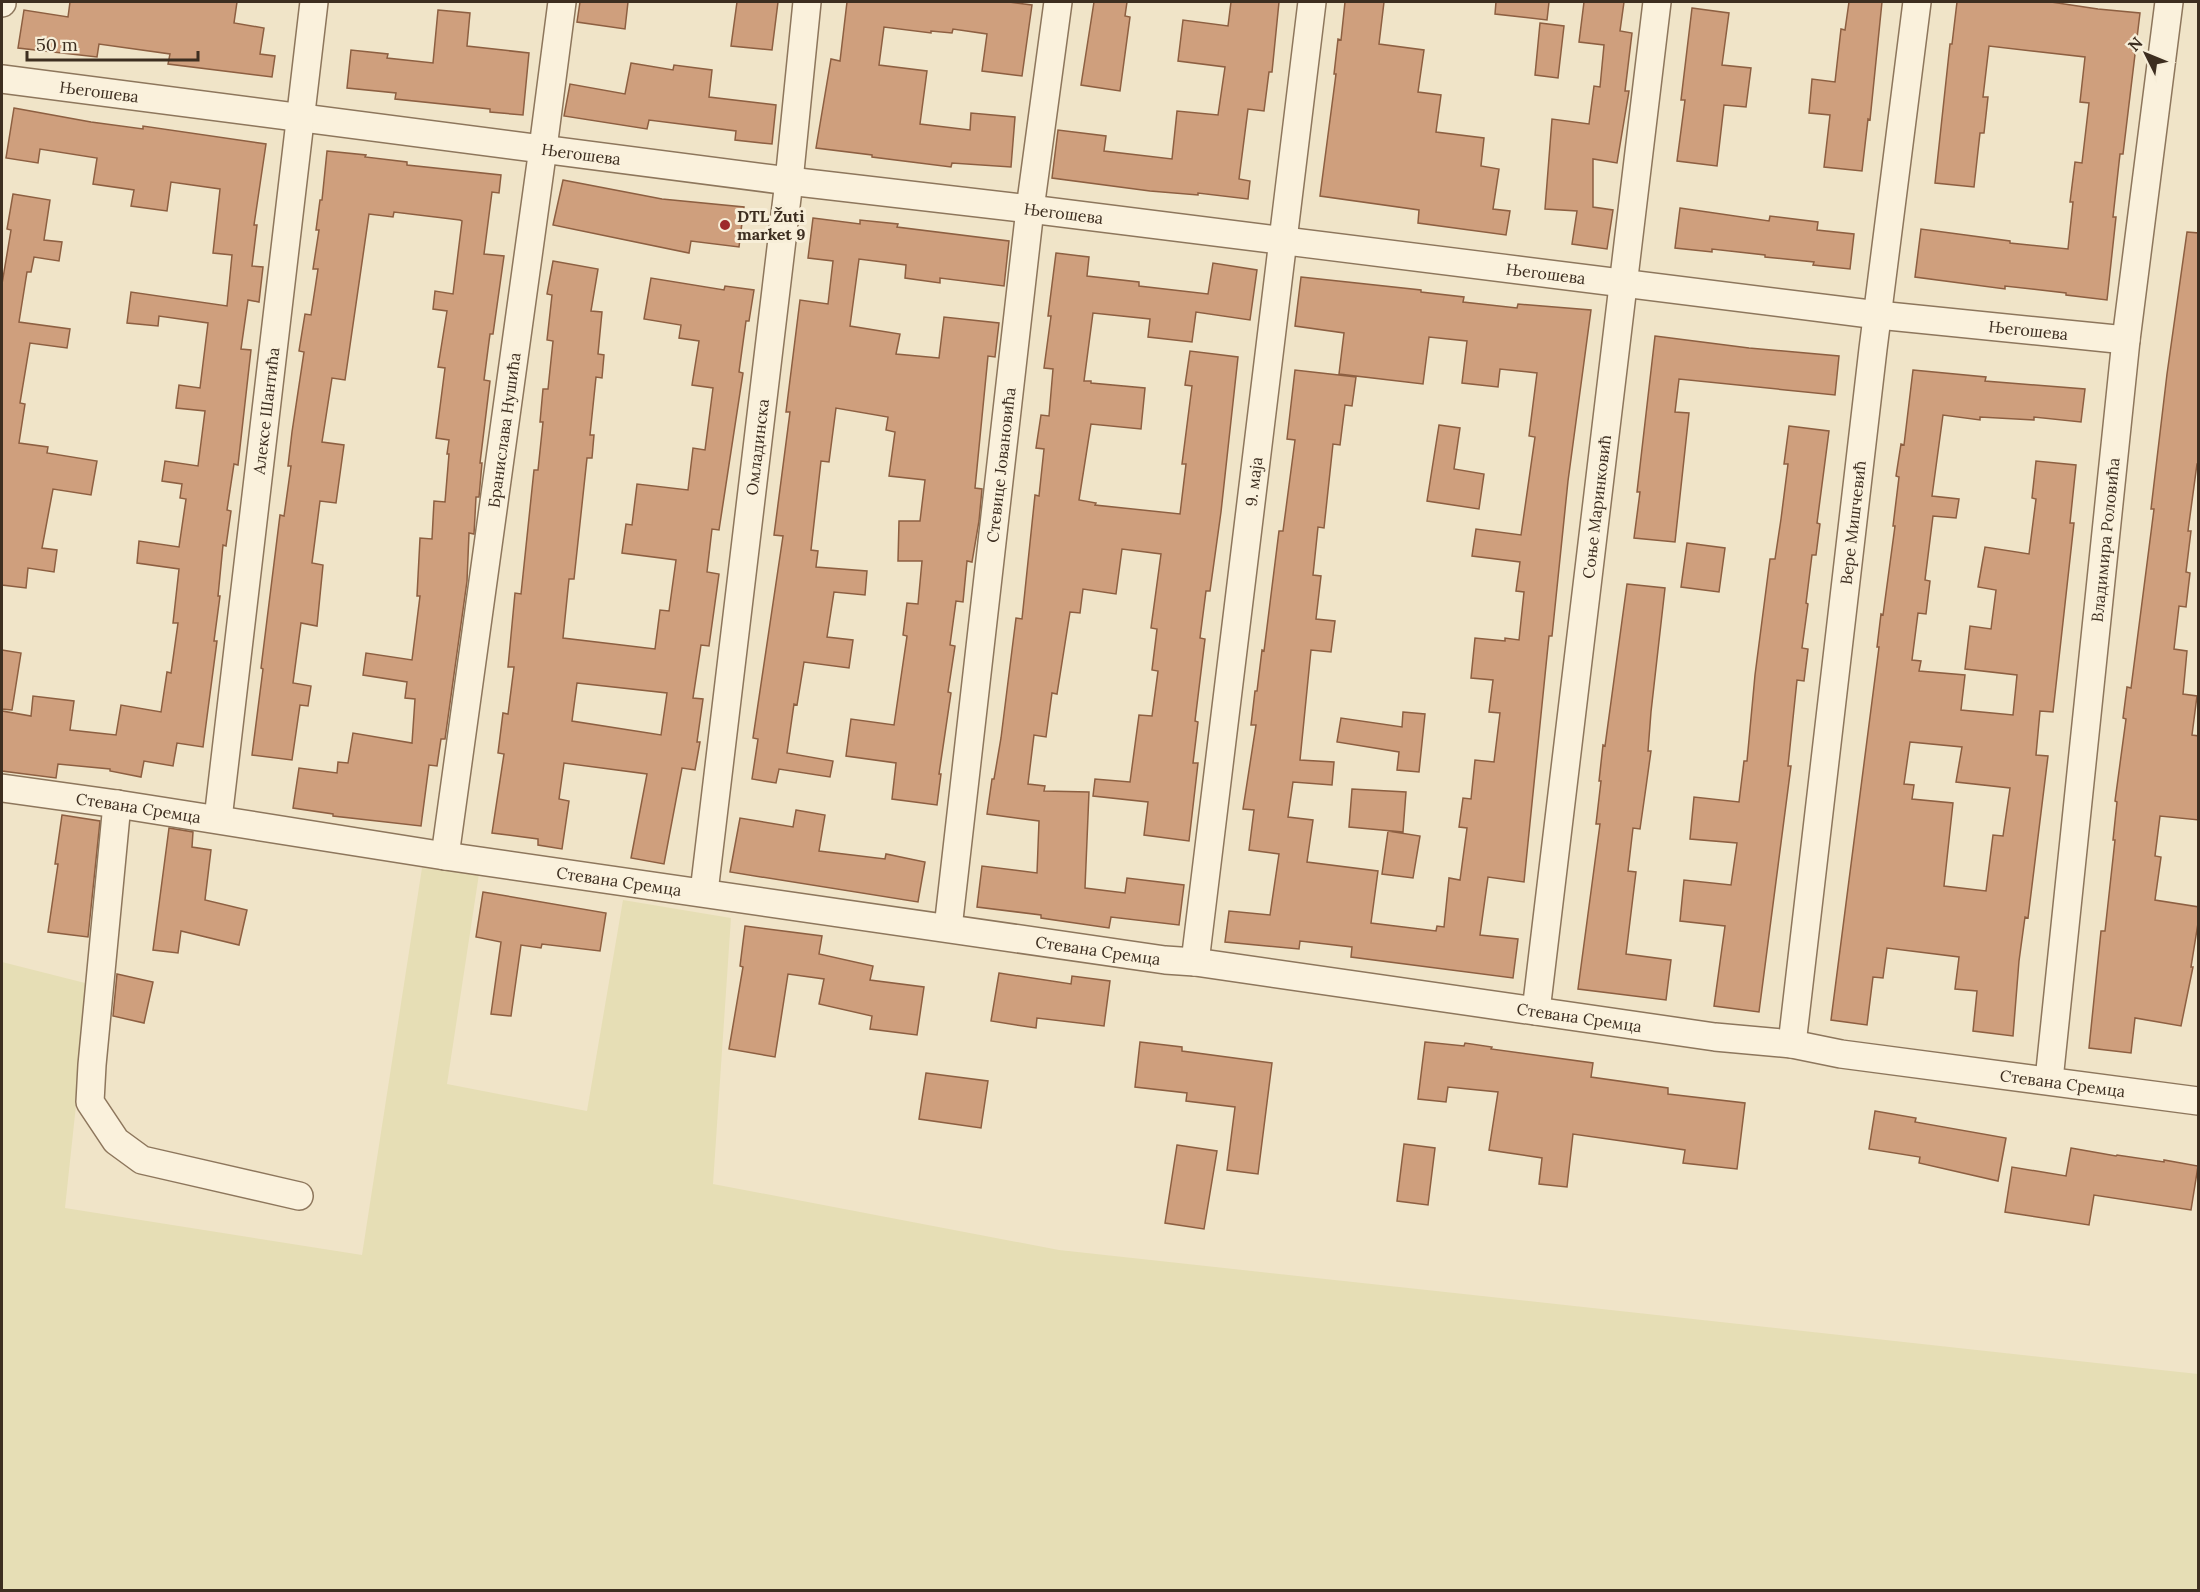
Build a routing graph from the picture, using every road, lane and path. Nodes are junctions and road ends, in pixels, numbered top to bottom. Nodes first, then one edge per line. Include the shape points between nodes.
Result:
1 (314, 2) edge
2 (562, 2) edge
3 (807, 2) edge
4 (1058, 2) edge
5 (1312, 2) edge
6 (1657, 2) edge
7 (1917, 2) edge
8 (2169, 2) edge
9 (2, 79) edge
10 (300, 117) junction
11 (543, 148) junction
12 (789, 181) junction
13 (1030, 209) junction
14 (1283, 240) junction
15 (1625, 283) junction
16 (1878, 315) junction
17 (2126, 340) junction
18 (2, 788) edge
19 (117, 804) junction
20 (218, 819) junction
21 (445, 856) junction
22 (704, 892) junction
23 (948, 928) junction
24 (1195, 962) junction
25 (1536, 1011) junction
26 (1792, 1044) junction
27 (2049, 1080) junction
28 (2199, 1101) edge
29 (299, 1196) dead end

1 - 10 street, Алексе Шантића
2 - 11 street, Бранислава Нушића
3 - 12 street, Омладинска
4 - 13 street, Стевице Јовановића
5 - 14 street, 9. маја
6 - 15 street, Соње Маринковић
7 - 16 street, Вере Мишчевић
8 - 17 street, Владимира Роловића
9 - 10 street, Његошева
10 - 11 street, Његошева
10 - 20 street, Алексе Шантића
11 - 12 street, Његошева
11 - 21 street, Бранислава Нушића
12 - 13 street, Његошева
12 - 22 street, Омладинска
13 - 14 street, Његошева
13 - 23 street, Стевице Јовановића
14 - 15 street, Његошева
14 - 24 street, 9. маја
15 - 16 street, Његошева
15 - 25 street, Соње Маринковић
16 - 17 street, Његошева
16 - 26 street, Вере Мишчевић
17 - 27 street, Владимира Роловића
18 - 19 street, Стевана Сремца
19 - 20 street, Стевана Сремца
19 - 29 street via 90,1102 116,1141 142,1160
20 - 21 street, Стевана Сремца
21 - 22 street, Стевана Сремца
22 - 23 street, Стевана Сремца
23 - 24 street, Стевана Сремца
24 - 25 street, Стевана Сремца
25 - 26 street, Стевана Сремца
26 - 27 street, Стевана Сремца
27 - 28 street, Стевана Сремца

